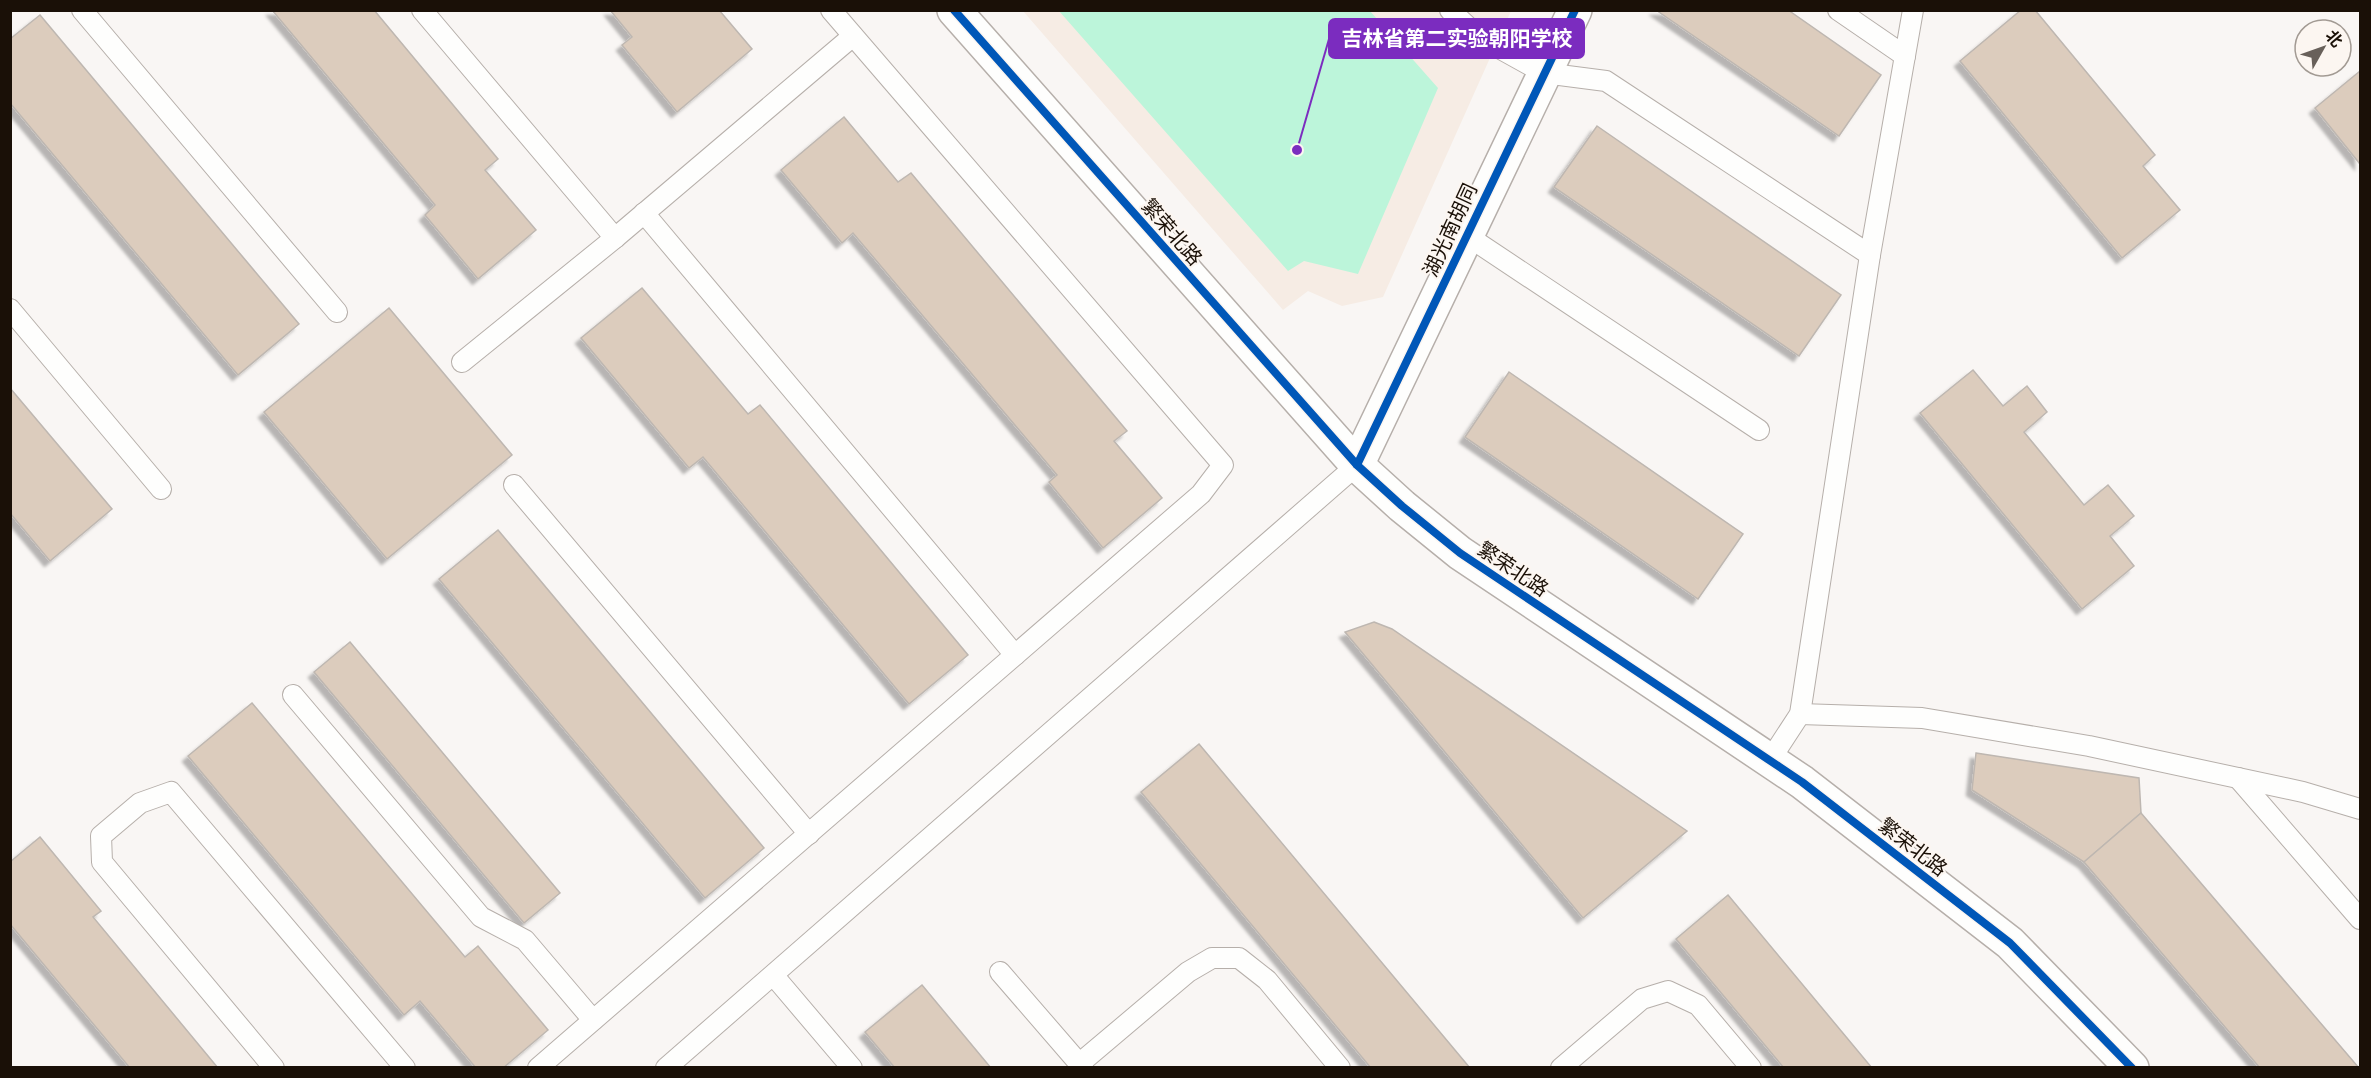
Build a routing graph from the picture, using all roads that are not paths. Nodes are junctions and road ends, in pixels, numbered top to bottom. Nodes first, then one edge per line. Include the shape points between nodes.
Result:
1 (82, 10) edge
2 (422, 10) edge
3 (831, 10) edge
4 (954, 10) edge
5 (1450, 10) edge
6 (1575, 10) edge
7 (1838, 10) edge
8 (1913, 10) edge
9 (853, 36) junction
10 (1905, 56) junction
11 (1544, 73) junction
12 (644, 213) junction
13 (1466, 235) junction
14 (615, 238) junction
15 (1870, 255) junction
16 (10, 309) edge
17 (337, 312) dead end
18 (462, 362) dead end
19 (1759, 430) dead end
20 (1357, 465) junction
21 (514, 485) dead end
22 (161, 489) dead end
23 (1016, 655) junction
24 (293, 695) dead end
25 (1800, 714) junction
26 (1770, 760) junction
27 (2238, 778) junction
28 (2361, 809) edge
29 (808, 834) junction
30 (2361, 919) edge
31 (1000, 972) dead end
32 (774, 976) junction
33 (593, 1020) junction
34 (1081, 1066) edge
35 (274, 1068) edge
36 (405, 1068) edge
37 (538, 1068) edge
38 (666, 1068) edge
39 (852, 1068) edge
40 (1340, 1068) edge
41 (1561, 1068) edge
42 (1751, 1068) edge
43 (2132, 1068) edge

1 - 17 lane
2 - 14 lane
3 - 9 lane
4 - 20 street, 繁荣北路
5 - 11 lane via 1479,37
6 - 11 street, 湖光南胡同
7 - 10 lane
8 - 10 lane
9 - 12 lane
9 - 23 lane via 1223,465 1201,494
10 - 15 lane
11 - 13 street, 湖光南胡同
11 - 15 lane via 1606,81
12 - 14 lane
12 - 23 lane
13 - 19 lane
13 - 20 street, 湖光南胡同
14 - 18 lane
15 - 25 lane
16 - 22 lane
20 - 26 street, 繁荣北路 via 1460,553
20 - 32 lane
21 - 29 lane
23 - 29 lane
24 - 33 lane via 481,917 525,940
25 - 26 lane
25 - 27 lane via 1922,718 2089,746
26 - 43 street, 繁荣北路 via 2010,944
27 - 28 lane
27 - 30 lane
29 - 33 lane
31 - 34 lane
32 - 38 lane
32 - 39 lane
33 - 37 lane
34 - 40 lane via 1188,972 1212,958 1239,958 1267,980
35 - 36 lane via 102,862 101,836 140,803 171,792
41 - 42 lane via 1642,999 1668,991 1698,1005

